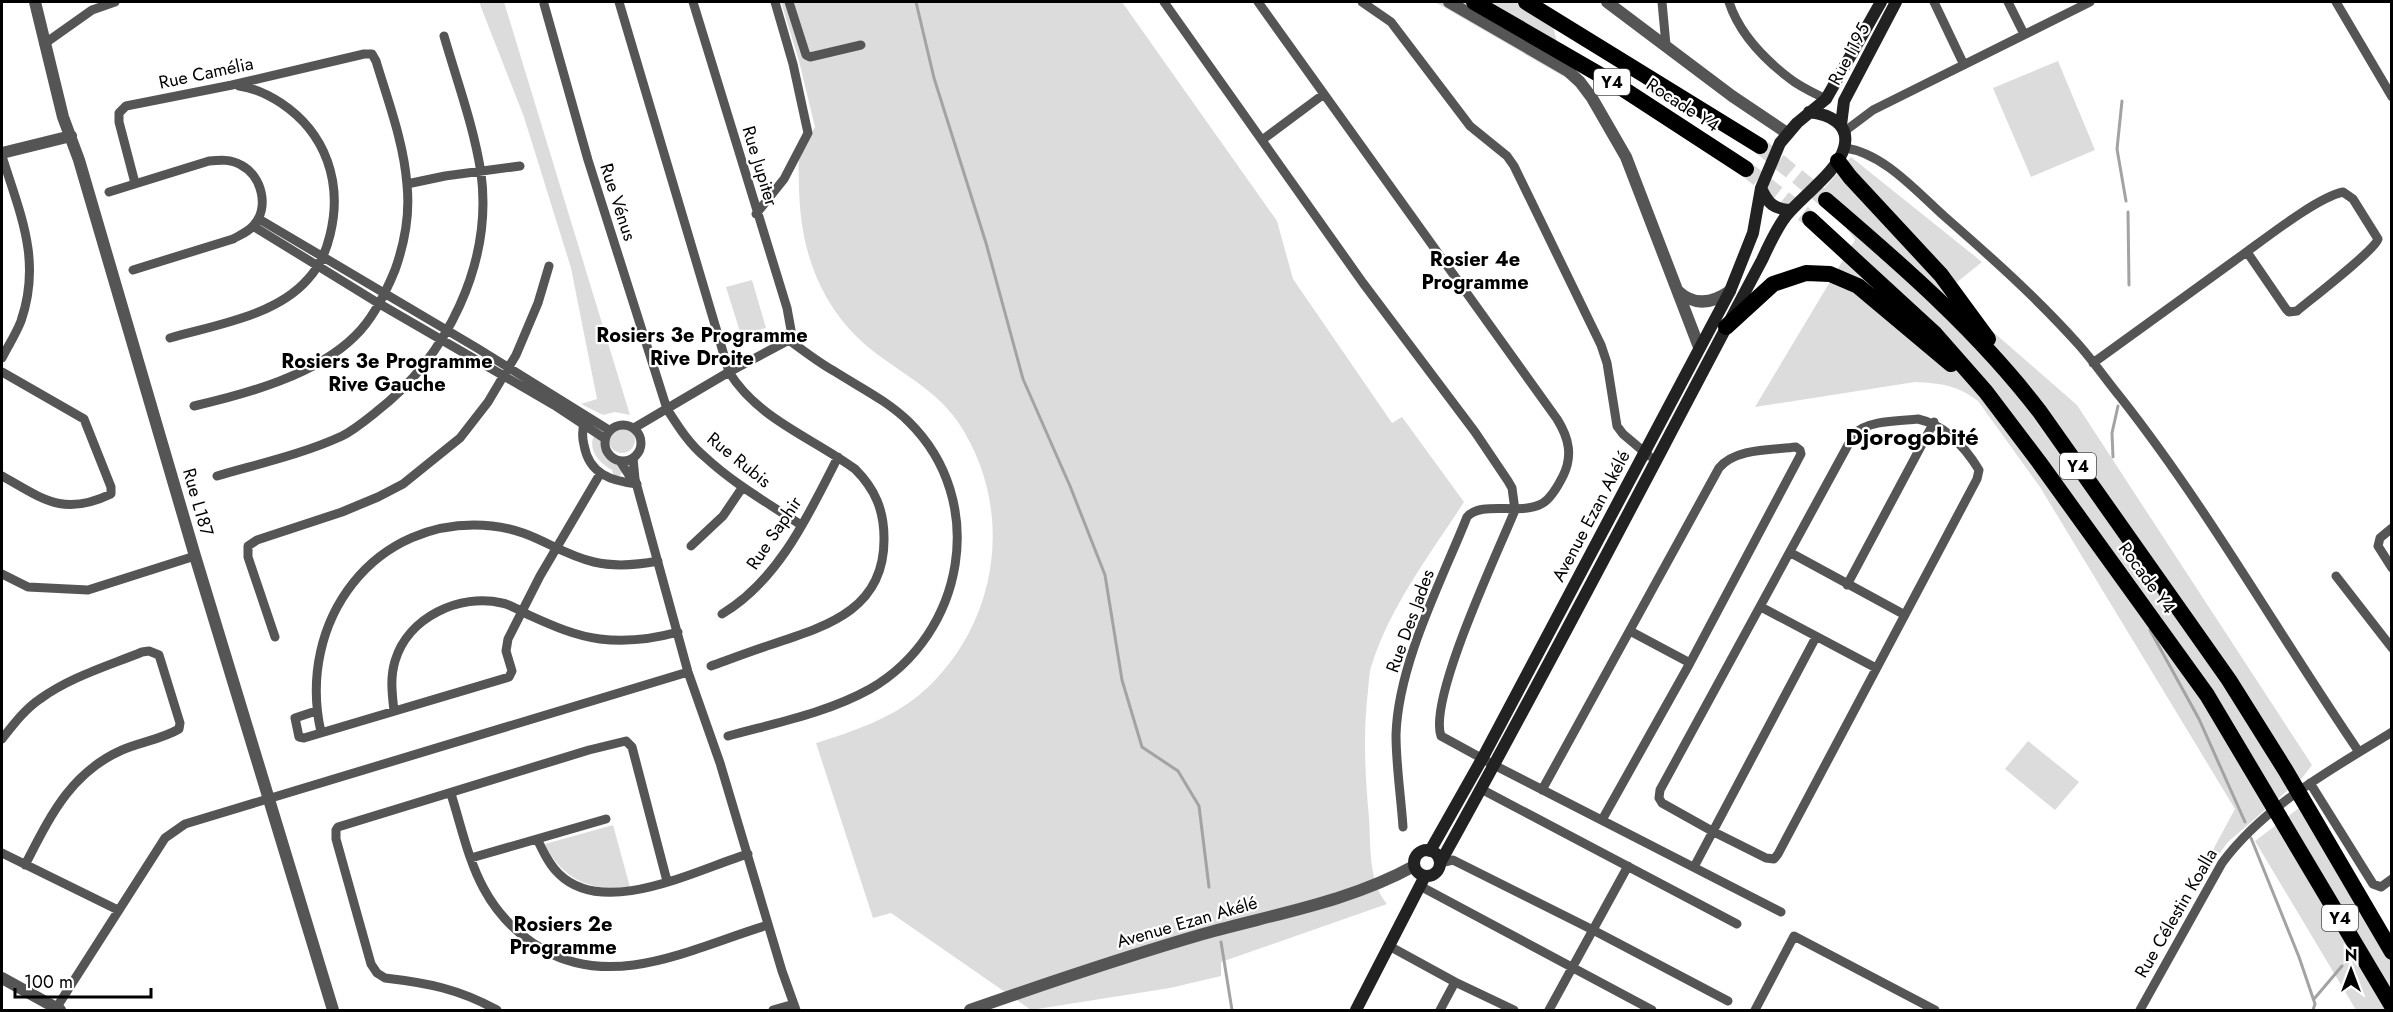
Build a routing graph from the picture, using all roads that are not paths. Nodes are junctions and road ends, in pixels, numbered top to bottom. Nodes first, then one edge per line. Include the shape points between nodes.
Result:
1 (35, 2) edge
2 (115, 2) edge
3 (619, 2) edge
4 (693, 2) edge
5 (775, 2) edge
6 (789, 2) edge
7 (1164, 2) edge
8 (1258, 2) edge
9 (1362, 2) edge
10 (1449, 2) edge
11 (1474, 2) edge
12 (1526, 2) edge
13 (1607, 2) edge
14 (1662, 2) edge
15 (1729, 2) edge
16 (1881, 2) edge
17 (1896, 2) edge
18 (1934, 2) edge
19 (2008, 2) edge
20 (2090, 2) edge
21 (2336, 2) edge
22 (543, 4) dead end
23 (2024, 34) junction
24 (444, 36) dead end
25 (45, 44) junction
26 (861, 45) dead end
27 (1666, 45) junction
28 (1964, 65) junction
29 (232, 85) junction
30 (1324, 94) junction
31 (2391, 97) edge
32 (1826, 99) junction
33 (1809, 112) junction
34 (1843, 128) junction
35 (1787, 133) junction
36 (71, 136) junction
37 (1262, 140) junction
38 (1760, 146) tunnel mouth
39 (2, 154) edge
40 (1841, 154) junction
41 (520, 166) dead end
42 (1746, 169) tunnel mouth
43 (481, 171) junction
44 (135, 183) junction
45 (407, 184) junction
46 (1761, 189) junction
47 (109, 192) dead end
48 (1826, 200) tunnel mouth
49 (1791, 210) junction
50 (756, 214) junction
51 (1810, 219) tunnel mouth
52 (256, 222) junction
53 (2247, 252) junction
54 (323, 256) junction
55 (318, 266) junction
56 (549, 266) dead end
57 (133, 270) dead end
58 (1677, 290) junction
59 (1730, 291) junction
60 (384, 293) junction
61 (378, 303) junction
62 (1726, 327) junction
63 (447, 330) junction
64 (170, 338) dead end
65 (441, 339) junction
66 (789, 340) junction
67 (1699, 347) junction
68 (2, 358) edge
69 (2093, 363) junction
70 (2008, 370) junction
71 (506, 371) junction
72 (2, 372) edge
73 (729, 372) junction
74 (1986, 392) junction
75 (194, 405) dead end
76 (668, 409) junction
77 (586, 420) junction
78 (1934, 423) junction
79 (634, 428) junction
80 (606, 434) junction
81 (1644, 453) junction
82 (838, 457) junction
83 (633, 458) junction
84 (620, 461) junction
85 (1657, 461) junction
86 (600, 474) junction
87 (2, 476) edge
88 (217, 476) dead end
89 (636, 482) junction
90 (742, 488) junction
91 (1515, 510) junction
92 (801, 525) junction
93 (2391, 528) edge
94 (691, 546) dead end
95 (558, 548) junction
96 (1791, 553) junction
97 (195, 556) junction
98 (658, 561) junction
99 (2391, 568) edge
100 (2, 574) edge
101 (2336, 576) dead end
102 (1847, 585) junction
103 (1761, 607) junction
104 (521, 612) junction
105 (722, 614) dead end
106 (1905, 615) junction
107 (1630, 631) junction
108 (678, 632) junction
109 (275, 637) dead end
110 (1816, 637) junction
111 (2391, 648) edge
112 (1690, 663) junction
113 (711, 666) dead end
114 (1876, 668) junction
115 (688, 672) junction
116 (316, 711) junction
117 (394, 711) junction
118 (321, 732) junction
119 (2391, 732) edge
120 (728, 736) dead end
121 (2, 739) edge
122 (2359, 752) junction
123 (1482, 759) junction
124 (1494, 765) junction
125 (2310, 783) junction
126 (1481, 789) junction
127 (1542, 790) junction
128 (451, 794) junction
129 (268, 797) junction
130 (606, 819) dead end
131 (1602, 820) junction
132 (1403, 827) dead end
133 (1712, 831) junction
134 (537, 839) junction
135 (1430, 851) junction
136 (2, 853) edge
137 (748, 854) junction
138 (471, 858) junction
139 (1440, 863) junction
140 (25, 865) junction
141 (1414, 866) junction
142 (1628, 866) junction
143 (1694, 867) junction
144 (2391, 879) edge
145 (667, 881) junction
146 (1423, 881) junction
147 (118, 909) junction
148 (1780, 912) dead end
149 (1737, 924) dead end
150 (768, 925) junction
151 (1593, 930) junction
152 (1390, 947) junction
153 (2391, 952) edge
154 (1572, 968) junction
155 (2, 978) edge
156 (1455, 982) junction
157 (1728, 1001) dead end
158 (2391, 1006) edge
159 (795, 1007) edge
160 (986, 1008) edge
161 (1502, 1008) edge
162 (57, 1010) edge
163 (333, 1011) edge
164 (497, 1011) edge
165 (773, 1011) edge
166 (970, 1011) edge
167 (1356, 1011) edge
168 (1440, 1011) edge
169 (1514, 1011) edge
170 (1549, 1011) edge
171 (1652, 1011) edge
172 (1755, 1011) edge
173 (1935, 1011) edge
174 (2140, 1011) edge

1 - 25 street, Rue L187
2 - 25 street via 92,10
3 - 73 street
4 - 50 street, Rue Jupiter
5 - 50 street via 808,133 784,179
6 - 26 street via 806,55
7 - 37 street
8 - 30 street, Rue Des Jades
9 - 81 street via 1391,22 1470,126 1514,166 1601,345 1617,426
10 - 58 street via 1568,71 1580,82 1626,157
11 - 42 highway, Rocade Y4 / Y4 via 1614,83
12 - 38 highway, Rocade Y4 / Y4
13 - 27 street
14 - 27 street
15 - 32 street via 1740,29 1751,43 1790,79
16 - 32 main road, Rue I195
17 - 34 main road, Rue I195 via 1844,101
18 - 28 street
19 - 23 street
20 - 23 street
21 - 31 street
22 - 76 street, Rue Vénus via 588,160
23 - 28 street
24 - 43 street
25 - 36 street, Rue L187
27 - 35 street
28 - 34 street
29 - 44 street, Rue Camélia via 126,106 119,113
29 - 45 street, Rue Camélia via 372,54 404,159
29 - 54 street via 267,94 316,135 333,176 336,200
30 - 37 street
30 - 91 street, Rue Des Jades via 1567,437 1569,461 1560,482 1544,503
32 - 33 main road, Rue I195
33 - 34 main road via 1832,118
33 - 35 main road, Rue I195
34 - 40 main road, Rue I195
35 - 46 main road, Rue I195
36 - 39 street
36 - 97 street, Rue L187
37 - 91 street via 1475,432 1512,488
39 - 68 street via 25,231 31,269 20,324
40 - 49 main road
40 - 69 street via 1855,149 1902,178 2024,288
40 - 70 highway via 1850,177 1941,274
41 - 43 street
43 - 45 street
43 - 63 street via 482,232 462,302
44 - 47 street
44 - 52 street via 225,159 253,174 260,188 262,204
45 - 60 street via 402,251
46 - 49 main road via 1772,206
46 - 59 main road, Avenue Ezan Akélé via 1753,233
48 - 70 highway, Rocade Y4 / Y4 via 1890,254
49 - 62 main road, Avenue Ezan Akélé
50 - 66 street, Rue Jupiter via 787,308
51 - 74 highway, Rocade Y4 / Y4 via 1935,334
52 - 54 street
52 - 55 street
52 - 57 street via 233,239
53 - 53 street via 2286,309 2293,312 2366,254 2378,239 2353,199 2343,192 2326,197
53 - 69 street
54 - 55 street
54 - 60 street
55 - 61 street
55 - 64 street via 295,292 274,305
56 - 71 street via 525,337
58 - 59 street via 1696,302 1719,299
58 - 67 street
59 - 67 main road, Avenue Ezan Akélé
60 - 61 street
60 - 63 street
61 - 65 street
61 - 75 street via 356,336 316,363 232,397
62 - 74 highway via 1773,284 1806,273 1830,274 1858,286
62 - 85 main road, Avenue Ezan Akélé
63 - 65 street
63 - 71 street
65 - 71 street
65 - 88 street via 397,396 344,435
66 - 73 street
66 - 120 street via 892,407 923,438 937,459 957,516 955,569 940,617 911,657 892,674 838,704
67 - 81 main road, Avenue Ezan Akélé
69 - 122 street via 2195,498
70 - 153 highway, Rocade Y4 / Y4 via 2194,631 2286,771
71 - 77 street
71 - 109 street via 460,438 403,484 342,512 248,546 248,557
72 - 87 street via 84,419 111,494 67,506
73 - 76 street
73 - 82 street via 757,407
74 - 158 highway, Rocade Y4 / Y4 via 2207,695
76 - 79 street
76 - 90 street, Rue Rubis via 703,456
77 - 80 street
77 - 86 street via 582,434 588,459
78 - 96 street via 1918,419 1860,429 1854,434
78 - 102 street
78 - 106 street via 1947,432 1979,470
79 - 80 street via 616,425
79 - 83 street via 641,443
80 - 84 street via 605,448 610,457
81 - 85 street
81 - 123 main road, Avenue Ezan Akélé
82 - 92 street, Rue Saphir
82 - 113 street via 868,483 879,504 884,550 881,568 869,591 857,607 818,629
83 - 84 street
83 - 89 street
84 - 89 street
85 - 124 main road, Avenue Ezan Akélé
86 - 89 street via 618,482
86 - 95 street
89 - 98 street
90 - 92 street, Rue Rubis
90 - 94 street via 723,516
91 - 123 street via 1450,670 1438,728 1441,736
91 - 132 street, Rue Des Jades via 1479,509 1467,517 1410,657 1396,735
92 - 105 street, Rue Saphir via 763,581
93 - 99 street via 2380,538 2378,546
95 - 98 street via 604,563 629,566
95 - 104 street
95 - 116 street via 526,532 475,526 431,532 393,548 353,582 327,624 318,662
96 - 102 street
96 - 103 street
97 - 100 street via 88,590 28,587
97 - 129 street, Rue L187
98 - 108 street
101 - 111 street
102 - 106 street
103 - 110 street
103 - 133 street via 1659,794 1662,803
104 - 108 street via 569,632 600,639 659,637
104 - 117 street via 506,645 512,671 509,677
104 - 117 street via 505,603 470,600 425,619 404,641 395,658 391,681
106 - 114 street
107 - 112 street
107 - 112 street via 1725,460 1796,447 1801,454
107 - 127 street
108 - 115 street
110 - 114 street
110 - 133 street
112 - 131 street
114 - 133 street via 1776,856 1766,858
115 - 129 street
115 - 137 street
116 - 118 street
116 - 118 street via 297,716 294,721 299,737
117 - 118 street
119 - 122 street, Rue Célestin Koalla
121 - 140 street via 40,699 71,682 142,652 159,655 179,729 122,750 73,785 54,809
122 - 125 street, Rue Célestin Koalla
123 - 124 street
123 - 135 main road, Avenue Ezan Akélé
124 - 126 main road, Avenue Ezan Akélé
124 - 127 street
125 - 144 street via 2373,884 2381,887
125 - 174 street, Rue Célestin Koalla via 2233,848
126 - 139 main road, Avenue Ezan Akélé
126 - 142 street
127 - 131 street
128 - 138 street
128 - 145 street via 626,741 632,747
128 - 164 street via 342,824 336,830 336,839 371,964 377,973 385,978 442,986 472,996
129 - 147 street via 199,818 173,831
129 - 163 street, Rue L187
130 - 134 street
131 - 143 street
133 - 143 street
134 - 138 street
134 - 145 street via 559,874 575,885 615,893
135 - 139 main road
135 - 141 main road via 1418,854
136 - 140 street
137 - 145 street
137 - 150 street
138 - 150 street via 483,888 512,927 548,953 588,967 638,965
139 - 146 main road via 1435,874
139 - 151 street via 1453,860
140 - 147 street
141 - 146 main road
141 - 160 street, Avenue Ezan Akélé via 1369,888 1082,971
142 - 149 street
142 - 151 street
143 - 148 street
146 - 152 main road
146 - 154 street
147 - 162 street
150 - 159 street
151 - 154 street
151 - 157 street
152 - 156 street
152 - 167 main road
154 - 170 street
154 - 171 street
155 - 162 street
156 - 161 street
156 - 168 street
159 - 165 street
160 - 166 street, Avenue Ezan Akélé
161 - 169 street
172 - 173 street via 1794,936

